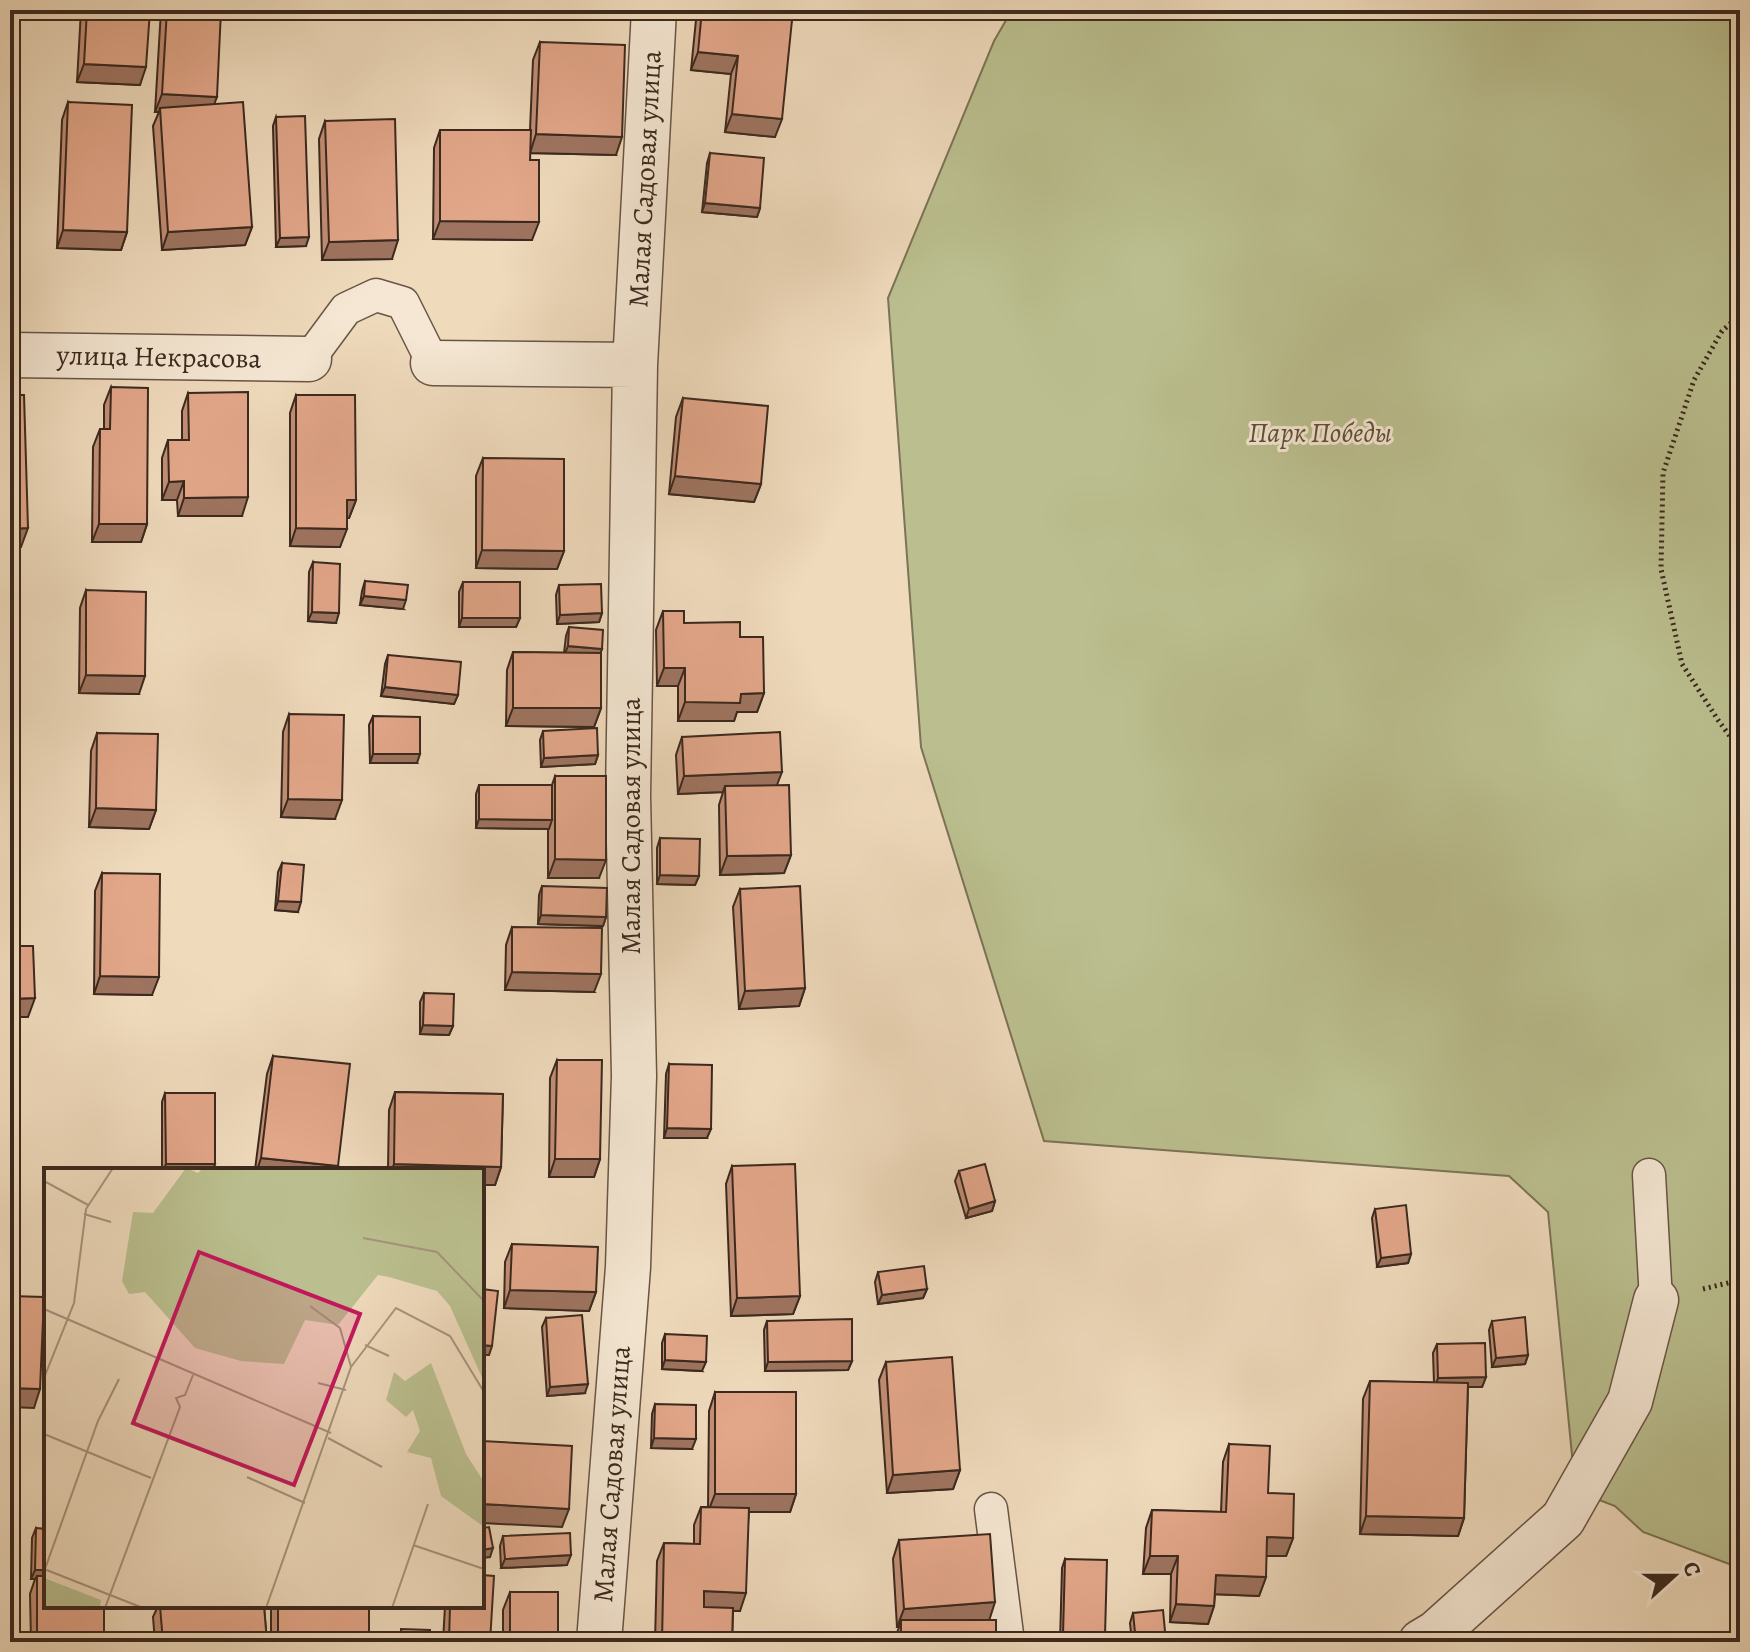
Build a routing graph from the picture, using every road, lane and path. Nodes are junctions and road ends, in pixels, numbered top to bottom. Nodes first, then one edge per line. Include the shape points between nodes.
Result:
1 (654, 10) edge
2 (1740, 315) edge
3 (10, 355) edge
4 (309, 359) joint
5 (433, 363) joint
6 (635, 365) junction
7 (1740, 750) edge
8 (1649, 1175) dead end
9 (1656, 1300) joint
10 (991, 1509) dead end
11 (599, 1642) edge
12 (1008, 1642) edge
13 (1421, 1642) edge

1 - 6 street, Малая Садовая улица
2 - 7 path via 1722,331 1694,380 1663,473 1661,569 1682,664
3 - 4 street, улица Некрасова
4 - 5 lane via 346,309 376,295 403,303
5 - 6 street
6 - 11 street, Малая Садовая улица via 628,796 634,1076 628,1267
8 - 9 lane
9 - 13 street via 1630,1401 1563,1519
10 - 12 lane

